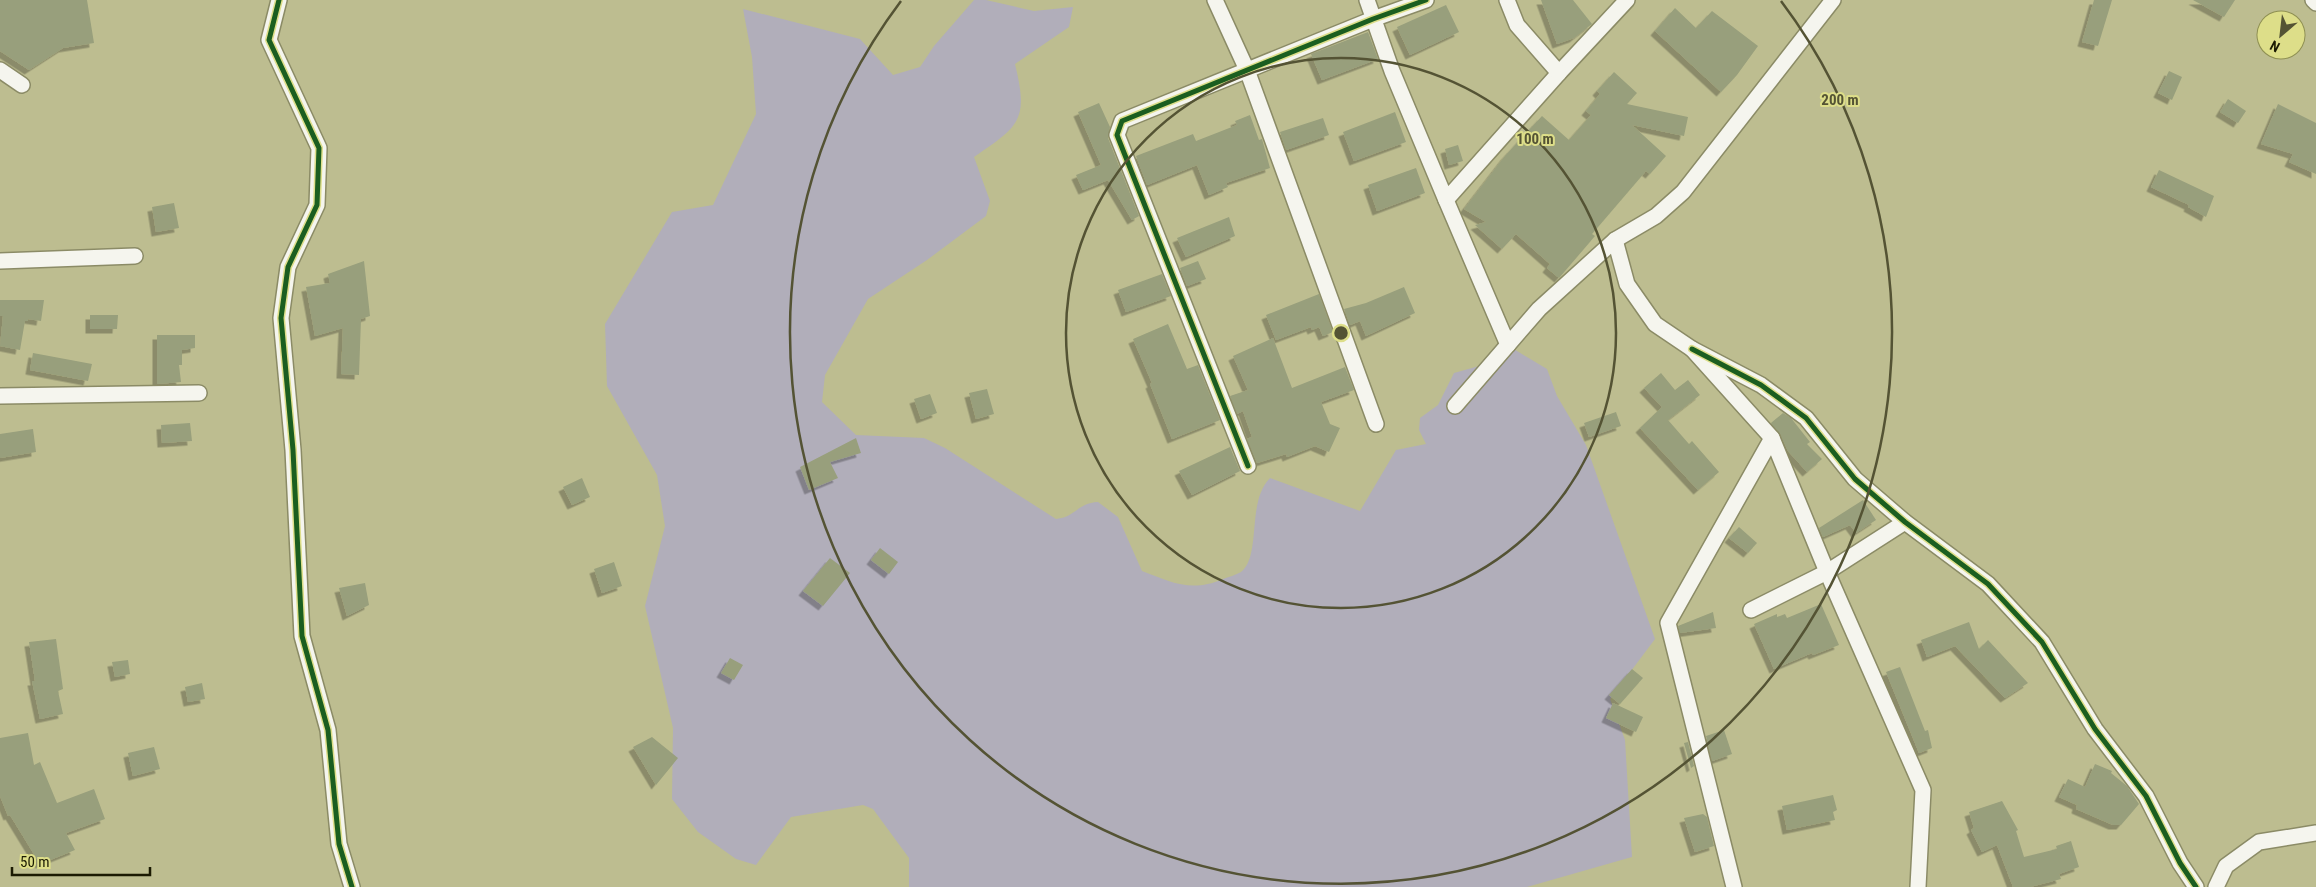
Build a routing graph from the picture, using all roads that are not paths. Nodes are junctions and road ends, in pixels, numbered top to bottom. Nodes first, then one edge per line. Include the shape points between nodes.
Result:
1 (279, 0) edge
2 (1214, 0) edge
3 (1367, 0) edge
4 (1426, 0) edge
5 (1507, 0) edge
6 (1627, 0) edge
7 (1833, 0) edge
8 (2312, 0) edge
9 (2316, 3) edge
10 (1374, 19) junction
11 (0, 70) edge
12 (1247, 70) junction
13 (1559, 73) junction
14 (22, 85) dead end
15 (1446, 200) junction
16 (1616, 240) junction
17 (0, 251) edge
18 (135, 256) dead end
19 (34, 260) junction
20 (0, 261) edge
21 (1508, 345) junction
22 (1692, 349) junction
23 (199, 393) dead end
24 (0, 396) edge
25 (1455, 406) dead end
26 (1376, 424) dead end
27 (1772, 438) junction
28 (1248, 466) dead end
29 (1905, 522) junction
30 (1828, 572) junction
31 (1751, 610) dead end
32 (2316, 833) edge
33 (352, 887) edge
34 (1734, 887) edge
35 (1918, 887) edge
36 (2196, 887) edge
37 (2216, 887) edge

1 - 33 street via 269,40 319,148 317,205 288,267 281,318 293,450 302,636 328,730 339,844
2 - 12 street
3 - 10 street
4 - 10 street
5 - 13 street via 1517,25
6 - 13 street
7 - 16 street via 1682,192 1656,216
8 - 9 street
10 - 12 street
10 - 15 street
11 - 14 street
12 - 26 street
12 - 28 street via 1122,121 1117,135
13 - 15 street
15 - 21 street
16 - 21 street via 1539,308
16 - 22 street via 1627,284 1655,324
17 - 19 street
18 - 19 street
19 - 20 street
21 - 25 street
22 - 27 street
22 - 29 street via 1761,385 1806,418 1855,479
23 - 24 street
27 - 30 street
27 - 34 street via 1668,623
29 - 30 street
29 - 36 street via 1988,584 2042,642 2096,728 2146,796
30 - 31 street
30 - 35 street via 1923,790
32 - 37 street via 2259,842 2226,866

